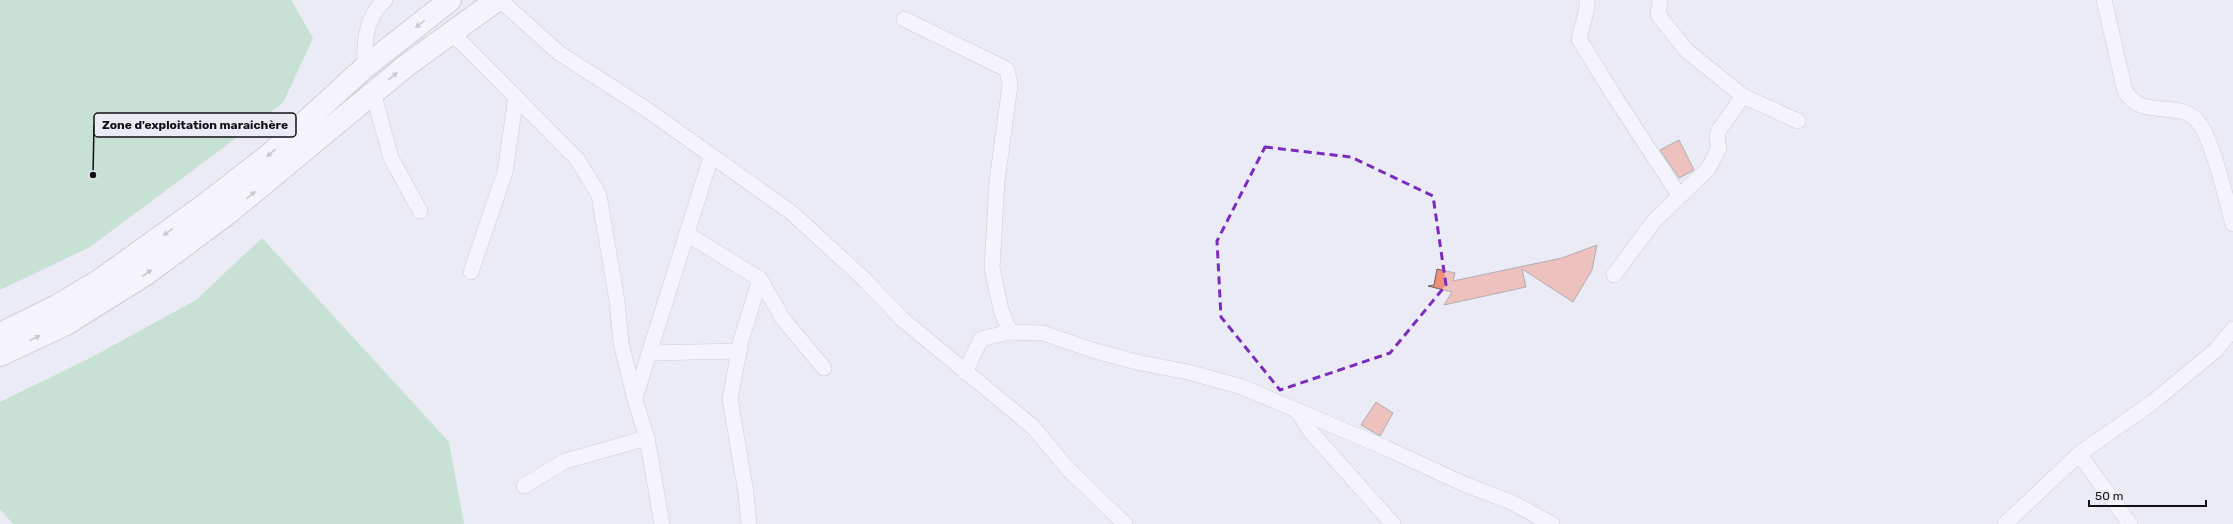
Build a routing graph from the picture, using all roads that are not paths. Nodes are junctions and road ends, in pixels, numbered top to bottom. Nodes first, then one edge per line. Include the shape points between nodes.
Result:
1 (385, 0) edge
2 (450, 0) edge
3 (499, 0) edge
4 (1587, 0) edge
5 (1660, 0) edge
6 (2104, 0) edge
7 (904, 19) dead end
8 (452, 32) junction
9 (365, 67) junction
10 (373, 92) junction
11 (1743, 96) junction
12 (516, 97) junction
13 (1798, 121) dead end
14 (711, 157) junction
15 (1679, 195) junction
16 (420, 211) dead end
17 (2233, 224) edge
18 (687, 234) junction
19 (471, 272) dead end
20 (1614, 274) dead end
21 (760, 279) junction
22 (2233, 329) edge
23 (1010, 332) junction
24 (0, 334) edge
25 (739, 351) junction
26 (649, 353) junction
27 (0, 354) edge
28 (824, 368) dead end
29 (965, 372) junction
30 (635, 400) junction
31 (1299, 412) junction
32 (647, 438) junction
33 (2079, 454) junction
34 (524, 486) dead end
35 (1118, 522) edge
36 (662, 524) edge
37 (749, 524) edge
38 (1392, 524) edge
39 (1552, 524) edge
40 (2005, 524) edge
41 (2130, 524) edge

1 - 9 street via 374,13 364,39
2 -> 9 highway
3 - 8 highway
3 - 14 street via 559,53 646,109
4 - 15 street via 1579,39
5 - 11 street via 1658,15 1687,51
6 - 17 street via 2125,92 2129,98 2144,107 2187,113 2198,122 2207,137
7 - 23 street via 1004,68 1009,75 1010,85 997,181 992,268
10 -> 8 highway
8 - 12 street
9 -> 24 highway via 269,155 128,262 57,306
10 - 16 street via 391,158
27 -> 10 highway via 66,324 146,274 227,214
11 - 13 street
11 - 15 street via 1719,130 1719,148 1708,168
12 - 19 street via 505,172
12 - 30 street via 577,159 599,195 617,300 621,343
14 - 18 street
14 - 29 street via 792,213 864,279 902,319
15 - 20 street via 1654,221
18 - 21 street
18 - 26 street
21 - 25 street
21 - 28 street via 783,319
22 - 33 street via 2216,350 2153,402
23 - 29 street via 981,339
23 - 31 street via 1043,333 1095,351 1242,387
25 - 26 street
25 - 37 street via 730,399
26 - 30 street
29 - 35 street via 1033,427
30 - 32 street
31 - 38 street via 1311,432
31 - 39 street via 1511,502
32 - 34 street via 565,461
32 - 36 street
33 - 40 street
33 - 41 street

